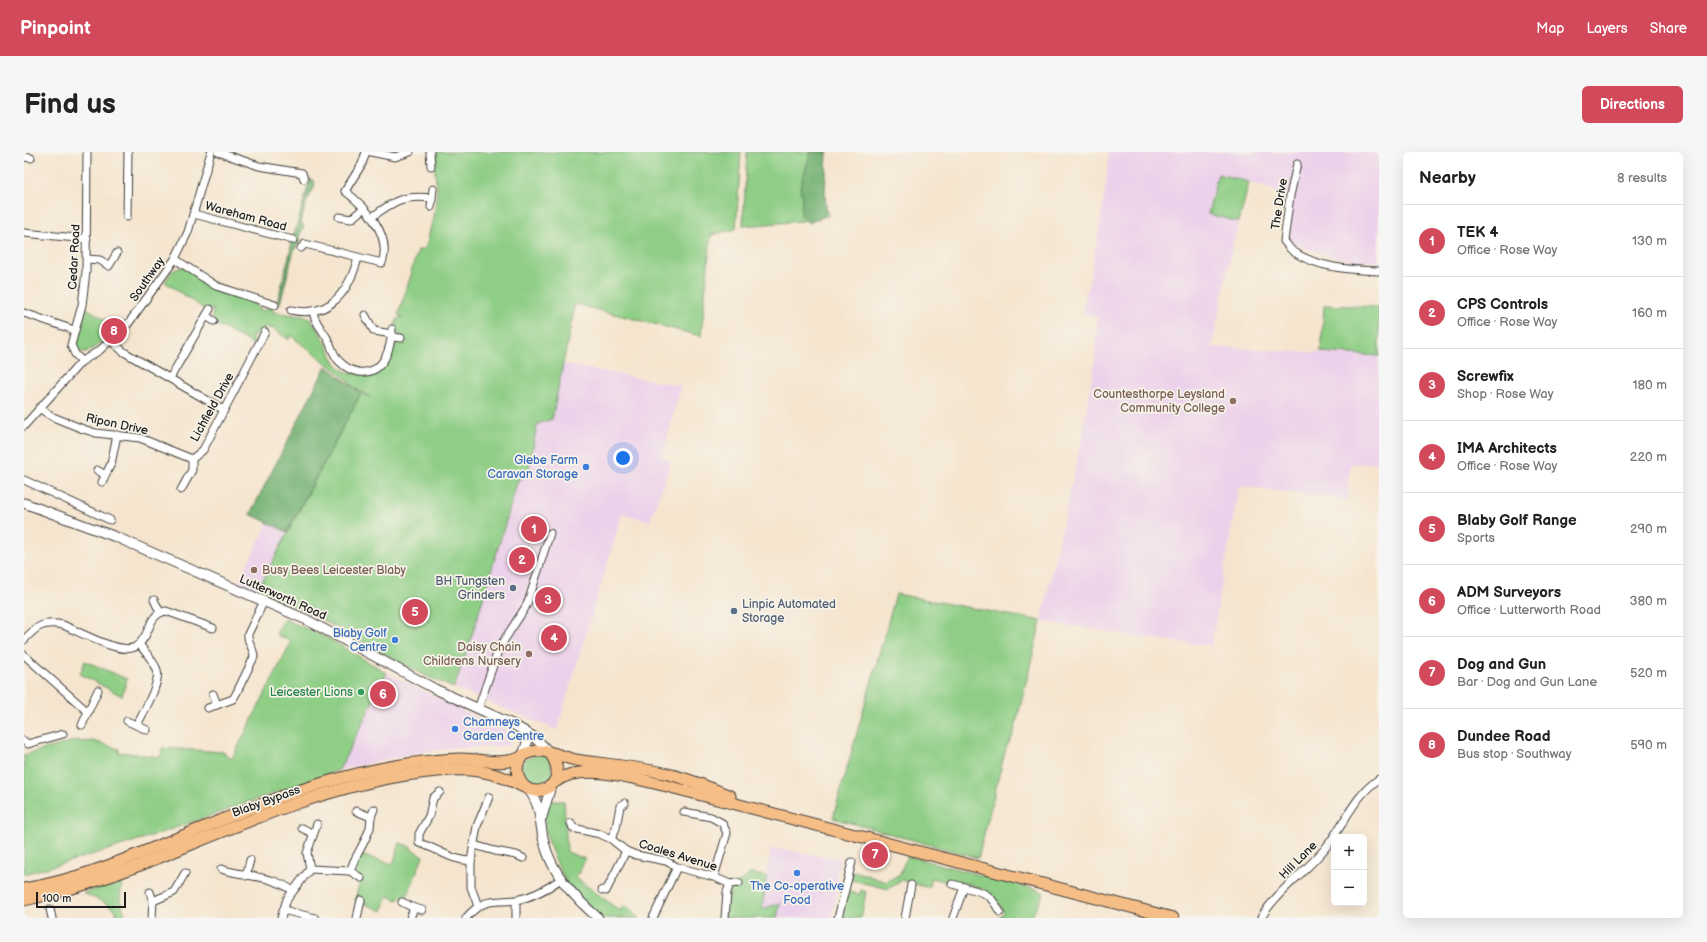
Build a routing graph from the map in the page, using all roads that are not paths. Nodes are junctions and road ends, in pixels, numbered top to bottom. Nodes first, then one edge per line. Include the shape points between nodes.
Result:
1 (87, 152) edge
2 (128, 152) edge
3 (211, 152) edge
4 (218, 152) edge
5 (366, 152) edge
6 (371, 152) edge
7 (410, 152) edge
8 (430, 152) edge
9 (1297, 164) dead end
10 (431, 166) dead end
11 (304, 173) dead end
12 (433, 188) dead end
13 (432, 198) junction
14 (432, 207) dead end
15 (364, 208) junction
16 (194, 214) junction
17 (127, 217) dead end
18 (338, 217) dead end
19 (372, 217) junction
20 (25, 235) edge
21 (87, 239) junction
22 (292, 240) dead end
23 (301, 248) dead end
24 (117, 253) dead end
25 (358, 258) junction
26 (87, 259) junction
27 (175, 259) junction
28 (1379, 271) edge
29 (275, 305) dead end
30 (210, 309) dead end
31 (291, 310) dead end
32 (312, 311) junction
33 (24, 313) edge
34 (365, 315) dead end
35 (206, 316) junction
36 (214, 321) dead end
37 (74, 330) junction
38 (265, 332) dead end
39 (392, 333) junction
40 (401, 338) dead end
41 (111, 340) junction
42 (79, 358) dead end
43 (170, 378) junction
44 (39, 408) junction
45 (224, 410) junction
46 (24, 426) edge
47 (117, 435) junction
48 (192, 459) junction
49 (97, 470) dead end
50 (106, 475) junction
51 (24, 480) edge
52 (102, 482) dead end
53 (182, 484) dead end
54 (24, 503) edge
55 (110, 520) dead end
56 (550, 533) dead end
57 (154, 600) dead end
58 (264, 601) junction
59 (160, 612) junction
60 (213, 628) dead end
61 (24, 640) edge
62 (139, 644) junction
63 (24, 655) edge
64 (98, 690) dead end
65 (213, 694) dead end
66 (216, 705) junction
67 (208, 708) dead end
68 (478, 709) junction
69 (88, 712) junction
70 (127, 721) dead end
71 (82, 725) dead end
72 (137, 725) junction
73 (147, 730) dead end
74 (524, 731) junction
75 (63, 734) dead end
76 (24, 741) edge
77 (549, 752) junction
78 (522, 756) junction
79 (1379, 779) edge
80 (553, 784) junction
81 (527, 788) junction
82 (440, 792) dead end
83 (489, 797) dead end
84 (624, 803) dead end
85 (749, 806) junction
86 (374, 809) dead end
87 (356, 811) dead end
88 (684, 812) dead end
89 (371, 817) junction
90 (541, 818) junction
91 (316, 824) dead end
92 (302, 828) dead end
93 (572, 828) dead end
94 (312, 833) junction
95 (611, 839) junction
96 (419, 843) junction
97 (474, 845) junction
98 (416, 851) dead end
99 (626, 851) junction
100 (523, 858) dead end
101 (250, 860) dead end
102 (471, 862) junction
103 (852, 862) dead end
104 (677, 867) junction
105 (220, 869) dead end
106 (310, 869) junction
107 (350, 871) junction
108 (185, 873) dead end
109 (246, 876) junction
110 (714, 877) junction
111 (361, 878) dead end
112 (561, 879) junction
113 (739, 883) dead end
114 (730, 884) junction
115 (952, 884) dead end
116 (911, 885) dead end
117 (964, 887) junction
118 (24, 889) edge
119 (293, 891) junction
120 (150, 892) dead end
121 (606, 892) dead end
122 (24, 900) edge
123 (361, 900) dead end
124 (516, 900) junction
125 (153, 901) junction
126 (402, 902) dead end
127 (478, 906) junction
128 (414, 908) junction
129 (50, 909) dead end
130 (283, 910) junction
131 (422, 910) dead end
132 (1000, 912) dead end
133 (52, 918) edge
134 (152, 918) edge
135 (281, 918) edge
136 (315, 918) edge
137 (357, 918) edge
138 (410, 918) edge
139 (466, 918) edge
140 (516, 918) edge
141 (598, 918) edge
142 (653, 918) edge
143 (724, 918) edge
144 (838, 918) edge
145 (905, 918) edge
146 (953, 918) edge
147 (1173, 918) edge
148 (1261, 918) edge

1 - 21 street, Cedar Road
2 - 17 street
3 - 16 street, Southway
4 - 11 street via 259,166
5 - 15 street via 362,164 345,191
6 - 7 street via 395,157
8 - 10 street
9 - 28 street, The Drive via 1284,241 1293,252 1318,263
12 - 13 street
13 - 14 street
13 - 19 street via 403,198
15 - 18 street via 350,220
15 - 19 street
16 - 22 street, Wareham Road
16 - 27 street, Southway
19 - 25 street via 383,241 382,263
20 - 21 street
21 - 26 street, Cedar Road
23 - 25 street via 305,244
24 - 26 street via 109,266 100,260
25 - 32 street via 348,285 339,298
26 - 37 street, Cedar Road via 82,305
27 - 29 street via 216,286 263,305
27 - 41 street, Southway via 133,318
30 - 35 street
31 - 32 street
32 - 39 street via 336,358 344,366 356,371 367,371 381,364 388,352
33 - 37 street
34 - 39 street via 374,331
35 - 36 street
35 - 43 street
37 - 42 street, Cedar Road via 71,347
38 - 45 street, Lichfield Drive via 257,338
39 - 40 street
41 - 43 street via 119,349
41 - 44 street, Southway via 81,362
43 - 45 street
44 - 46 street, Southway
44 - 47 street, Ripon Drive via 82,429
45 - 48 street, Lichfield Drive via 202,450
47 - 48 street, Ripon Drive via 140,438
47 - 50 street via 114,454
48 - 53 street, Lichfield Drive via 192,470
49 - 50 street
50 - 52 street
51 - 55 street
54 - 58 street, Lutterworth Road via 116,537
56 - 68 street via 529,599 499,648
57 - 59 street
58 - 66 street via 248,634 254,654 253,661 233,699
58 - 68 street, Lutterworth Road via 322,628 385,664
59 - 60 street via 170,611
59 - 62 street via 153,619
61 - 62 street via 40,626 54,623 63,624 119,649 130,649
62 - 72 street via 155,665 158,674
63 - 69 street
64 - 69 street
65 - 66 street
66 - 67 street
68 - 74 street, Lutterworth Road
69 - 71 street
70 - 72 street
72 - 73 street
74 - 77 street, Lutterworth Road
74 - 78 street via 527,743
75 - 76 street via 28,744
77 - 78 main road via 532,751
77 - 80 main road via 558,772
77 - 85 main road via 576,760 674,775 726,794
78 - 81 main road via 517,773 520,782
78 - 118 main road, Blaby Bypass via 504,763 449,760 394,767 344,778 262,804 115,863
79 - 148 street, Hill Lane via 1354,804 1336,834 1316,859 1276,896
80 - 81 main road via 543,790
80 - 85 main road via 562,777 574,773 594,772 663,784
80 - 90 street
81 - 90 street via 538,805
81 - 122 main road, Blaby Bypass via 489,773 464,770 414,774 368,782 282,808 114,875
82 - 96 street via 430,797 429,816 419,834
83 - 97 street via 477,826
84 - 95 street via 620,806
85 - 147 main road
86 - 89 street
87 - 89 street
88 - 110 street via 692,817 711,817 722,823 727,833
89 - 107 street via 370,828
90 - 112 street via 544,842
91 - 94 street
92 - 94 street
93 - 95 street, Coales Avenue
94 - 106 street via 306,853
95 - 99 street, Coales Avenue
96 - 98 street
96 - 102 street via 459,860
97 - 100 street
97 - 102 street
99 - 104 street, Coales Avenue via 666,861
99 - 121 street
101 - 109 street
102 - 127 street via 471,887
103 - 144 street
104 - 110 street, Coales Avenue
104 - 142 street
105 - 109 street
106 - 107 street
106 - 119 street
107 - 111 street
108 - 125 street via 174,892
109 - 119 street via 276,881
110 - 114 street, Coales Avenue
112 - 124 street via 545,890
112 - 141 street via 570,892
113 - 114 street, Coales Avenue
114 - 143 street
115 - 117 street
116 - 145 street
117 - 132 street via 988,894
117 - 146 street
119 - 130 street
120 - 125 street
123 - 137 street
124 - 127 street via 496,900
124 - 140 street
125 - 134 street
126 - 128 street
127 - 139 street
128 - 131 street
128 - 138 street
129 - 133 street
130 - 135 street
130 - 136 street

